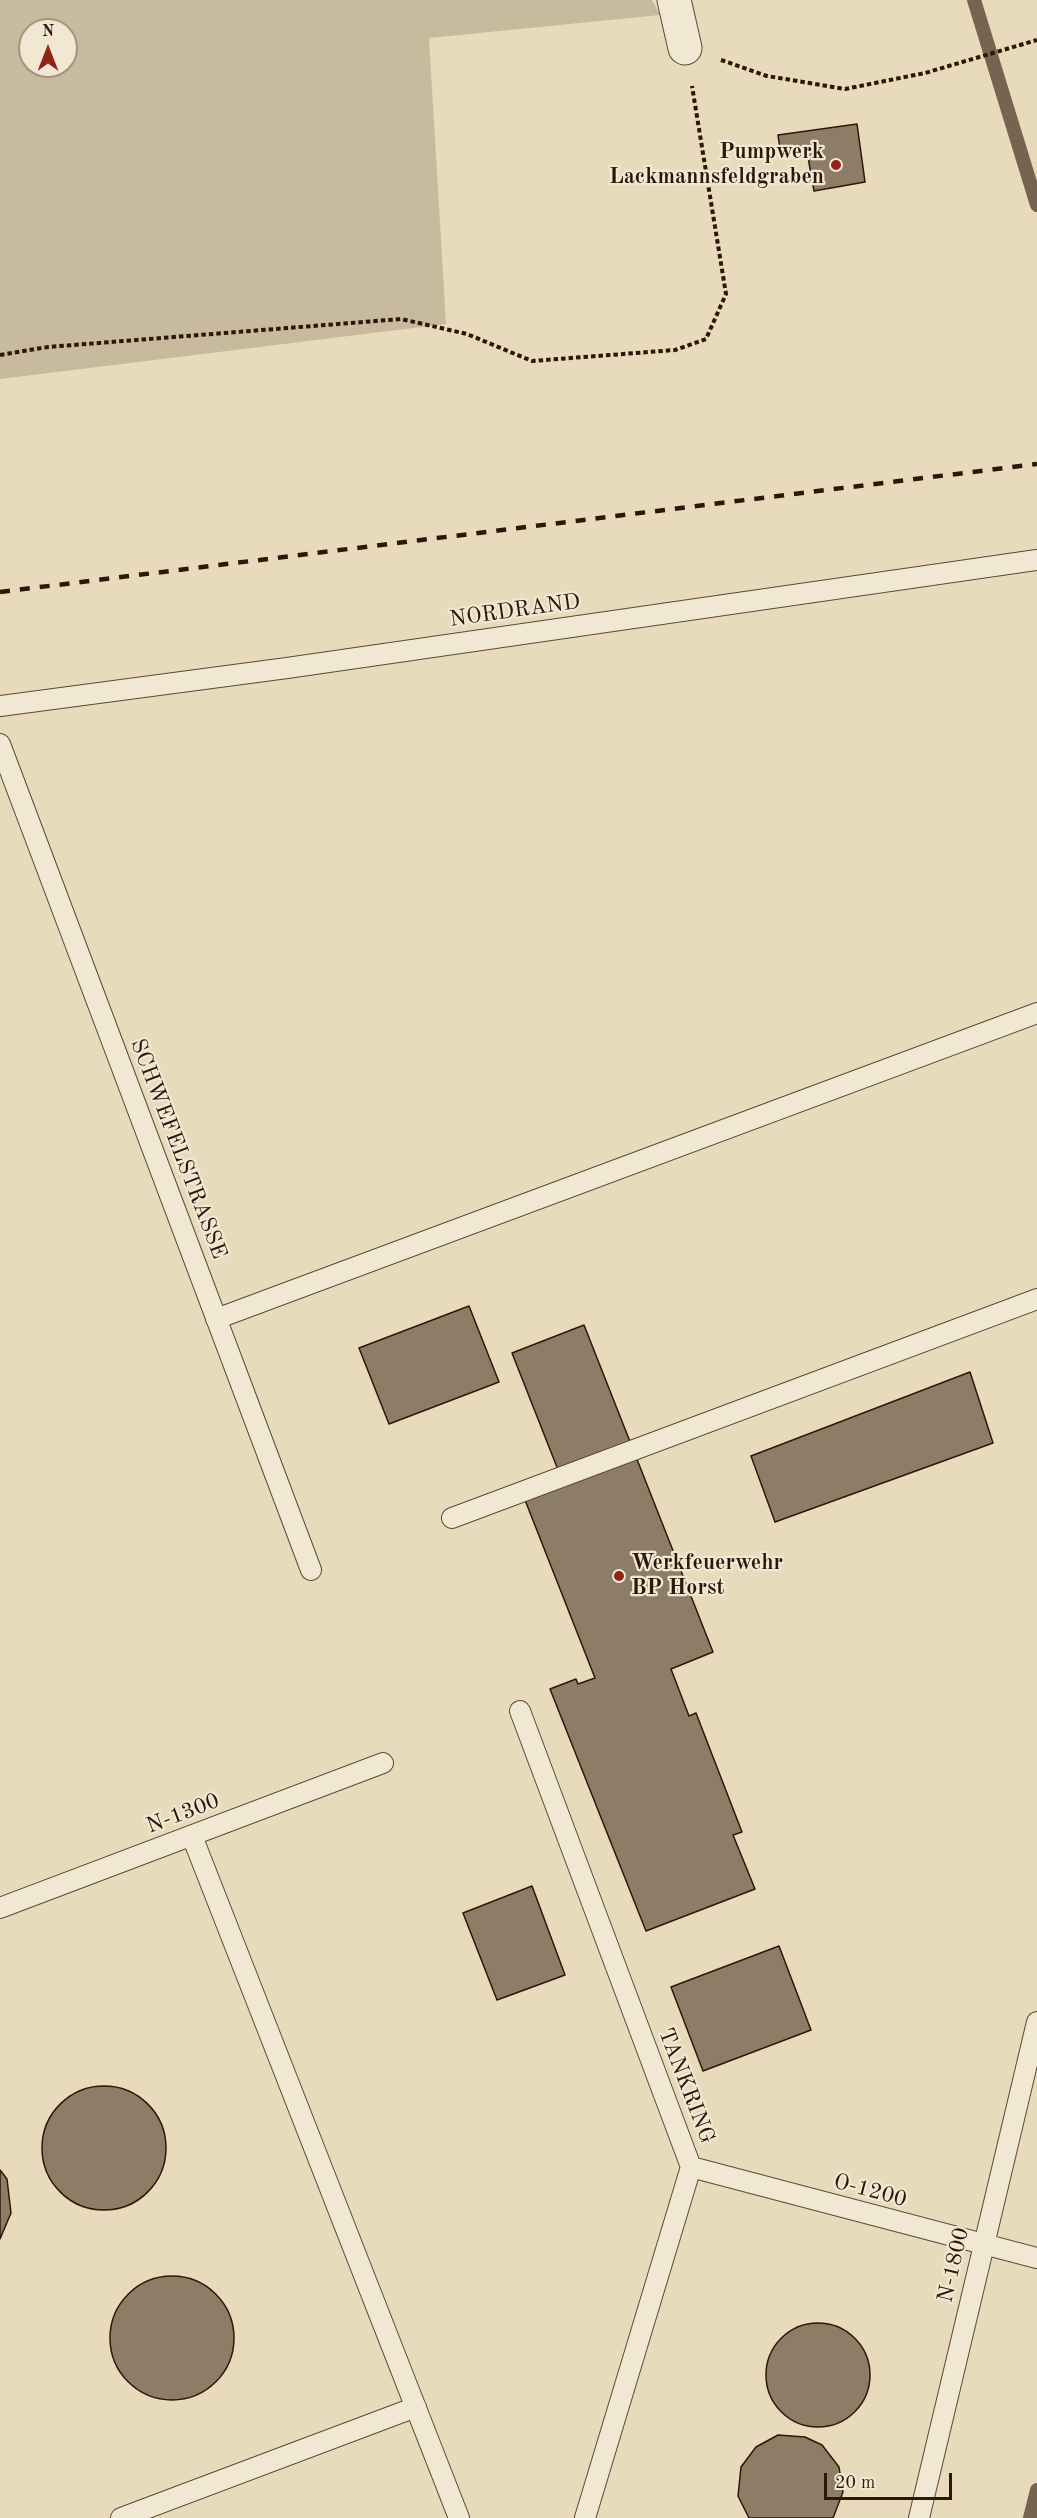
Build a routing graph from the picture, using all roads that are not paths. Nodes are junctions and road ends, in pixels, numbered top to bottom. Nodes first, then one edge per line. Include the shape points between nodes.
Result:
1 (674, 0) edge
2 (685, 48) road end
3 (1037, 560) edge
4 (0, 706) edge
5 (0, 744) edge
6 (1037, 1013) edge
7 (1037, 1299) edge
8 (216, 1319) junction
9 (452, 1518) dead end
10 (310, 1570) dead end
11 (520, 1711) dead end
12 (383, 1763) dead end
13 (192, 1836) junction
14 (0, 1908) edge
15 (1037, 2022) edge
16 (692, 2167) junction
17 (984, 2246) junction
18 (1037, 2258) edge
19 (416, 2407) junction
20 (121, 2518) edge
21 (459, 2518) edge
22 (585, 2518) edge
23 (919, 2518) edge

1 - 2 street
3 - 4 lane, NORDRAND
5 - 8 lane, SCHWEFELSTRASSE
6 - 8 lane
7 - 9 lane
8 - 10 lane, SCHWEFELSTRASSE
11 - 16 lane, TANKRING
12 - 13 lane, N-1300
13 - 14 lane, N-1300
13 - 19 lane
15 - 17 lane, N-1800
16 - 17 lane, O-1200
16 - 22 lane, TANKRING
17 - 18 lane, O-1200
17 - 23 lane, N-1800
19 - 20 lane
19 - 21 lane

